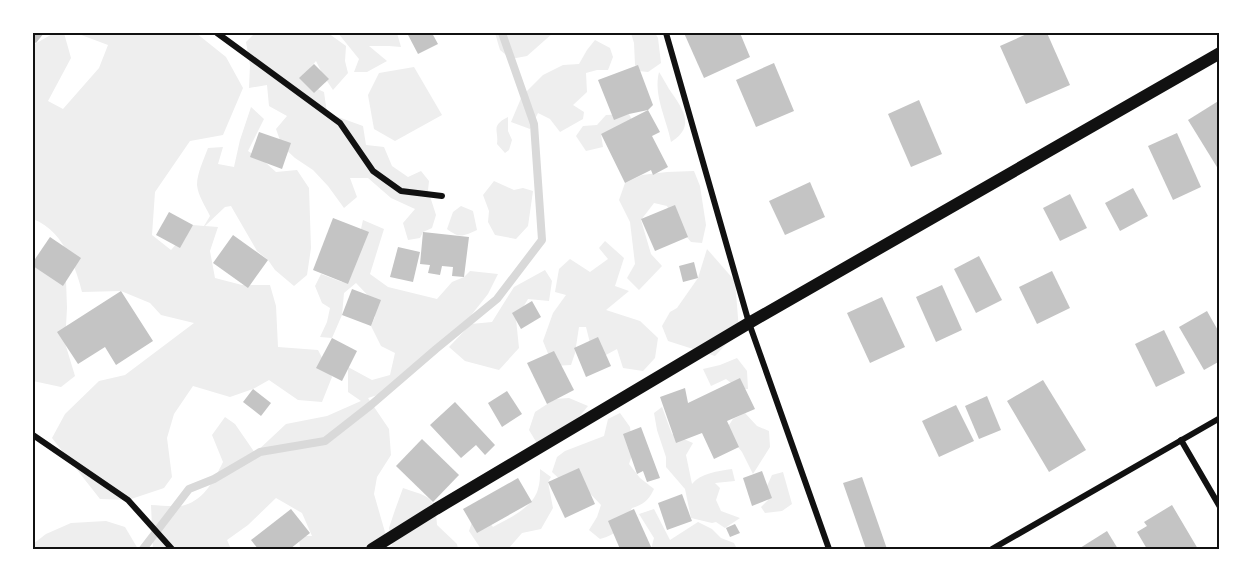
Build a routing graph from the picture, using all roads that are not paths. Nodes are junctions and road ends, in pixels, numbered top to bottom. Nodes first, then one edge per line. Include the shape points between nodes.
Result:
1 (217, 33) edge
2 (666, 33) edge
3 (1220, 53) edge
4 (442, 196) dead end
5 (748, 323) junction
6 (1220, 418) edge
7 (33, 435) edge
8 (1181, 440) junction
9 (1220, 507) edge
10 (170, 547) edge
11 (372, 549) edge
12 (829, 549) edge
13 (992, 549) edge

1 - 4 street via 340,123 373,171 401,191
2 - 5 street
3 - 5 main road
5 - 11 main road
5 - 12 street
6 - 8 street
7 - 10 street via 128,500
8 - 9 street
8 - 13 street

